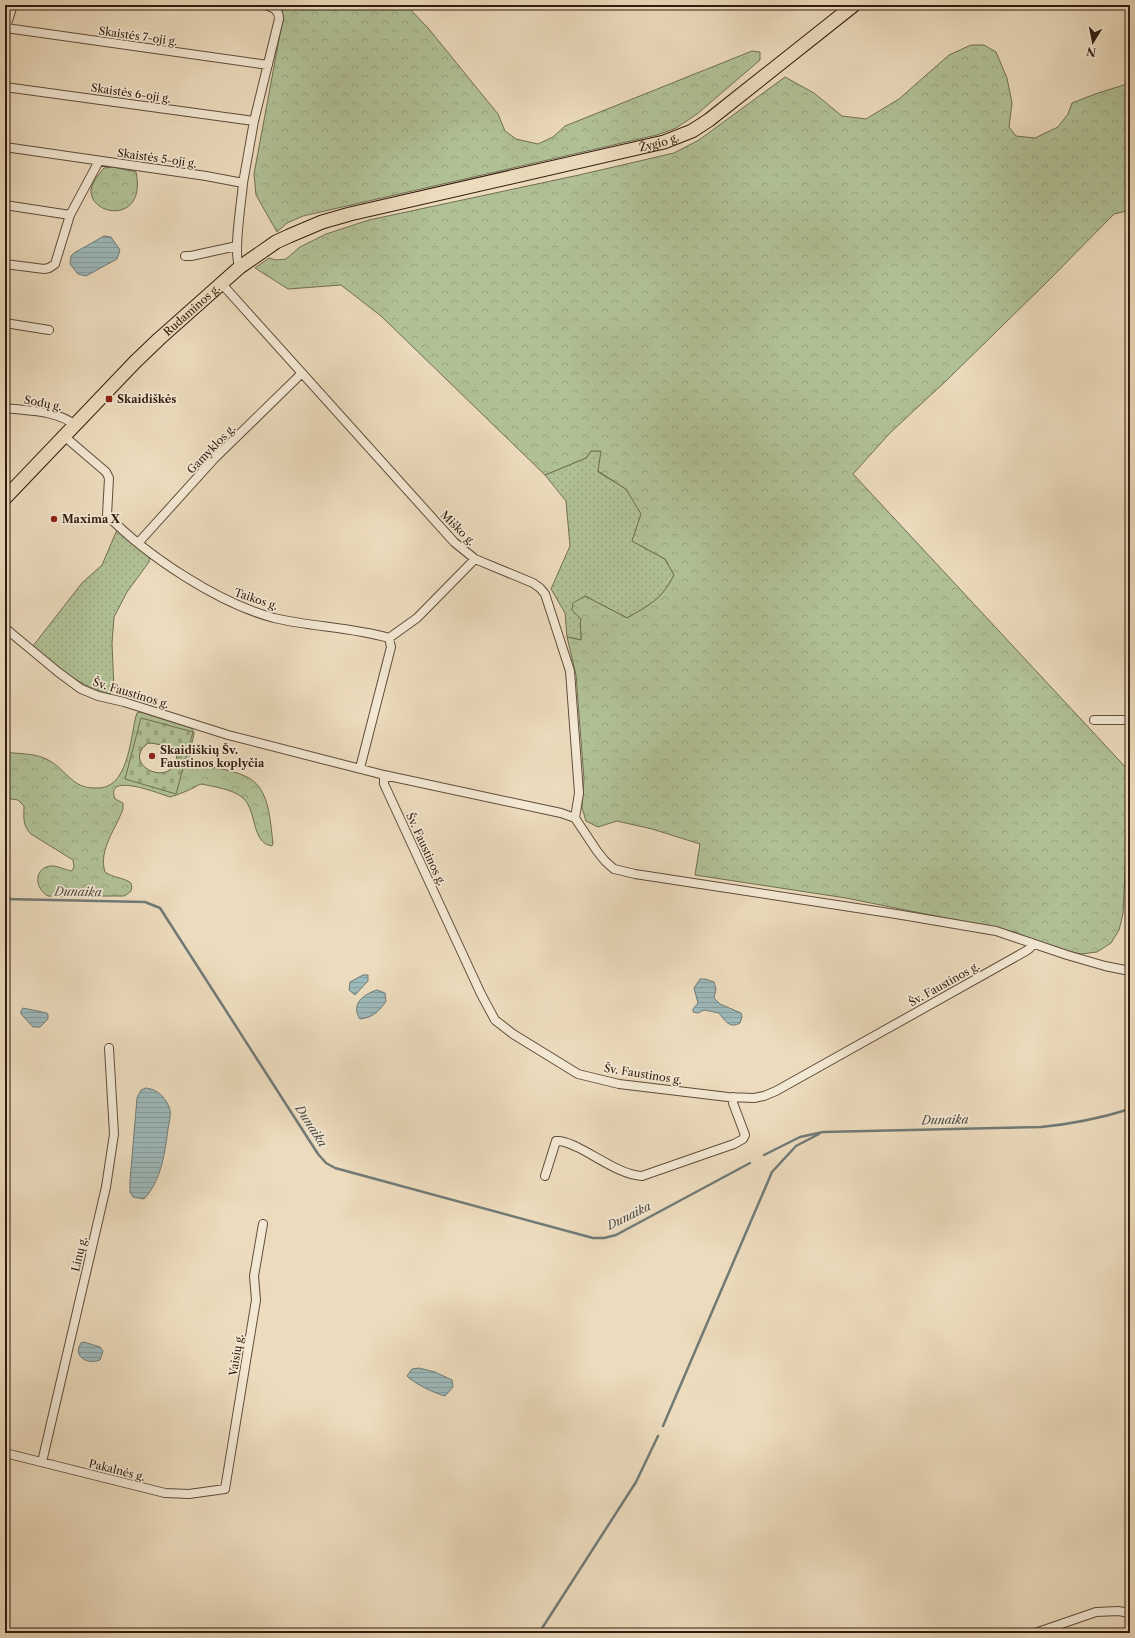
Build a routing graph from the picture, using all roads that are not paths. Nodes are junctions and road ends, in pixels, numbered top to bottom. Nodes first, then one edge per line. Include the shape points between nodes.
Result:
1 (13, 5) edge
2 (266, 5) edge
3 (854, 5) edge
4 (5, 29) edge
5 (268, 65) junction
6 (5, 87) edge
7 (254, 121) junction
8 (5, 147) edge
9 (99, 161) junction
10 (243, 183) junction
11 (425, 197) joint
12 (5, 204) edge
13 (70, 215) junction
14 (237, 246) junction
15 (185, 256) dead end
16 (5, 264) edge
17 (240, 267) junction
18 (221, 284) junction
19 (5, 323) edge
20 (49, 330) dead end
21 (302, 374) junction
22 (5, 408) edge
23 (74, 425) junction
24 (64, 436) junction
25 (5, 498) edge
26 (139, 542) junction
27 (475, 559) junction
28 (5, 628) edge
29 (389, 638) junction
30 (1094, 720) dead end
31 (1130, 720) edge
32 (360, 768) junction
33 (384, 775) junction
34 (574, 818) junction
35 (1032, 943) junction
36 (1130, 971) edge
37 (109, 1048) dead end
38 (733, 1097) junction
39 (545, 1176) dead end
40 (263, 1224) dead end
41 (5, 1453) edge
42 (42, 1462) junction
43 (225, 1489) joint
44 (1130, 1613) edge
45 (1034, 1633) edge

1 - 4 street
2 - 5 street via 277,10 279,15
3 - 11 main road, Žygio g. via 709,120 679,137
4 - 5 street, Skaistės 7-oji g.
5 - 7 street
6 - 7 street, Skaistės 6-oji g.
7 - 10 street
8 - 9 street, Skaistės 5-oji g.
9 - 10 street, Skaistės 5-oji g.
9 - 13 street
10 - 14 street
11 - 17 main road, Rudaminos g. via 322,222 276,242
12 - 13 street
13 - 16 street via 55,264 50,268
14 - 15 street
14 - 17 street via 237,263
17 - 18 main road, Rudaminos g.
18 - 21 street, Miško g.
18 - 23 main road, Rudaminos g. via 159,339
19 - 20 street
21 - 26 street, Gamyklos g. via 214,459
21 - 27 street, Miško g. via 454,542
22 - 23 street, Sodų g. via 55,415
23 - 24 main road, Rudaminos g.
24 - 25 main road, Rudaminos g.
24 - 26 street, Taikos g. via 106,472 109,478 107,515
26 - 29 street, Taikos g. via 156,557 200,586 254,612
27 - 29 street via 417,618
27 - 34 street, Miško g. via 533,583 545,594 570,671 579,793
28 - 32 street, Šv. Faustinos g. via 58,672 98,696 228,735
29 - 32 street via 391,647
30 - 31 street
32 - 33 street, Šv. Faustinos g.
33 - 34 street, Šv. Faustinos g. via 561,813
33 - 38 street, Šv. Faustinos g. via 384,784 495,1020 520,1039 578,1074 620,1084
34 - 35 street via 597,851 614,869 996,931
35 - 36 street via 1105,966
35 - 38 street, Šv. Faustinos g. via 1026,951 776,1091 754,1098
37 - 42 street, Linų g. via 114,1134 106,1187
38 - 39 street via 745,1135 734,1144 642,1176 632,1175 561,1140 556,1141
40 - 43 street, Vaisių g. via 254,1276 256,1300
41 - 42 street, Pakalnės g.
42 - 43 street, Pakalnės g. via 165,1493 189,1494
44 - 45 street via 1096,1612

